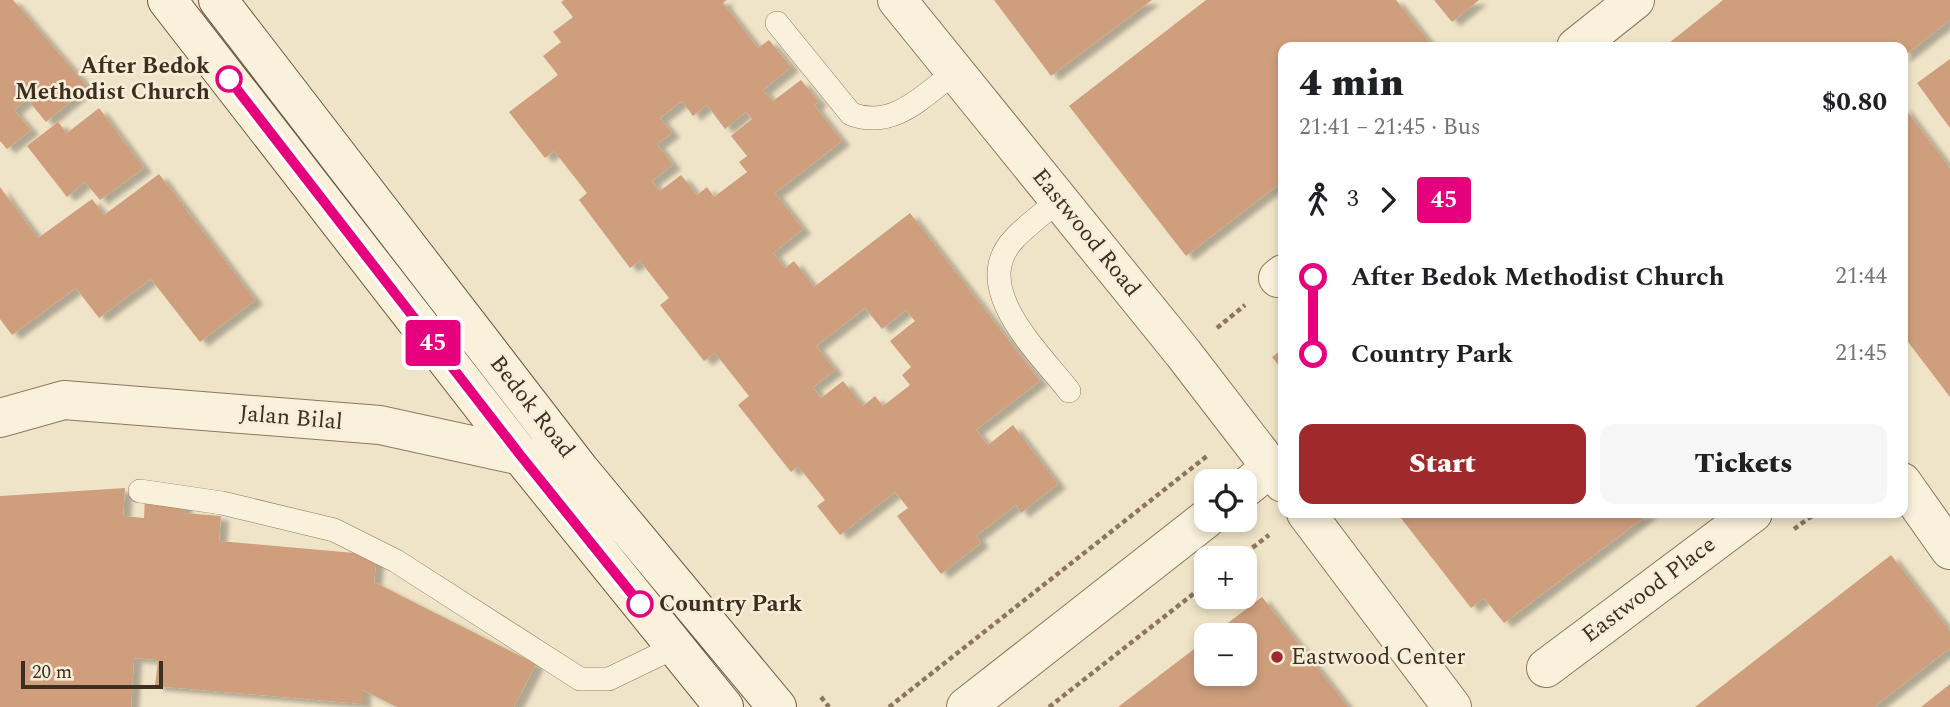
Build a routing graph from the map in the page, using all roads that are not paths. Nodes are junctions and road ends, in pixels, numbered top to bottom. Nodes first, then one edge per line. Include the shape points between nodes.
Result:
1 (167, 0) edge
2 (218, 0) edge
3 (897, 0) edge
4 (1635, 0) edge
5 (777, 23) dead end
6 (1582, 42) edge
7 (956, 72) junction
8 (1059, 201) junction
9 (1069, 391) dead end
10 (0, 418) edge
11 (521, 456) junction
12 (580, 470) junction
13 (1266, 480) edge
14 (1908, 490) edge
15 (141, 491) dead end
16 (1310, 518) edge
17 (1746, 518) edge
18 (1194, 528) edge
19 (1950, 550) edge
20 (675, 647) junction
21 (1546, 668) dead end
22 (724, 707) edge
23 (777, 707) edge
24 (966, 707) edge
25 (1452, 707) edge

1 - 11 street, Bedok Road
2 - 12 street, Bedok Road
3 - 7 street, Eastwood Road
4 - 6 street
5 - 7 lane via 851,114 865,119 882,120 901,111
7 - 8 street, Eastwood Road
8 - 9 lane via 1012,240 998,278 1005,308
8 - 13 street, Eastwood Road via 1243,430
10 - 11 street, Jalan Bilal via 64,400 380,425
11 - 12 street, Jalan Bilal
11 - 20 street, Bedok Road
12 - 23 street, Bedok Road
14 - 19 street
15 - 20 lane via 222,503 334,530 396,561 580,679 609,680
16 - 25 street
17 - 21 street, Eastwood Place
18 - 24 street
20 - 22 street, Bedok Road

